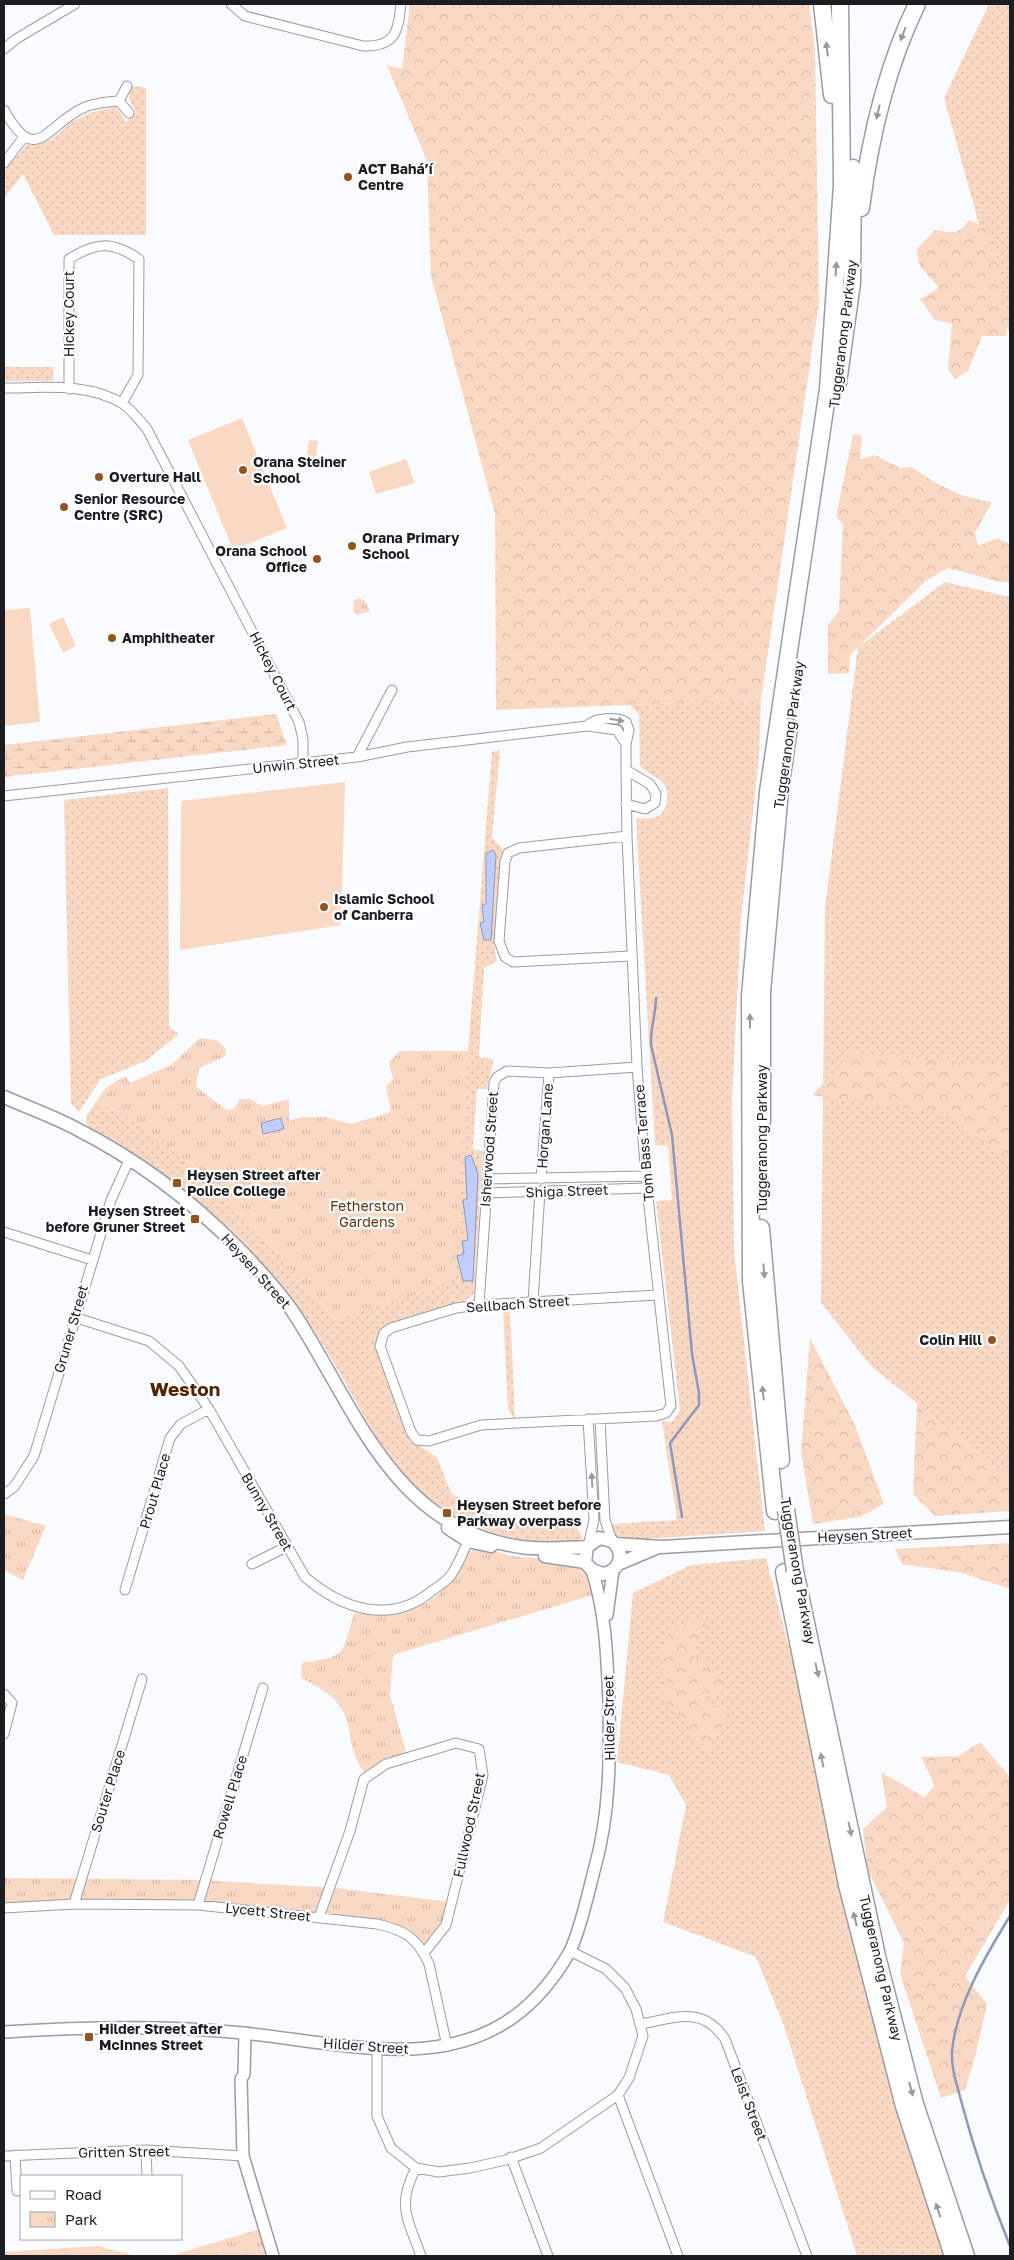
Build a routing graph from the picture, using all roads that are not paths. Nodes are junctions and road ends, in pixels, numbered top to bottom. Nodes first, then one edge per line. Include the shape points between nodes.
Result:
1 (75, 4) edge
2 (231, 4) edge
3 (401, 4) edge
4 (822, 4) edge
5 (840, 4) edge
6 (851, 4) edge
7 (917, 4) edge
8 (4, 49) edge
9 (127, 86) dead end
10 (119, 101) junction
11 (4, 110) edge
12 (130, 113) dead end
13 (24, 138) junction
14 (4, 163) edge
15 (842, 185) junction
16 (852, 283) junction
17 (4, 388) edge
18 (69, 388) junction
19 (122, 403) junction
20 (392, 690) dead end
21 (626, 744) joint
22 (357, 757) junction
23 (303, 763) junction
24 (626, 770) junction
25 (4, 796) edge
26 (626, 804) junction
27 (627, 836) junction
28 (631, 956) junction
29 (637, 1066) junction
30 (548, 1073) junction
31 (4, 1097) edge
32 (130, 1158) junction
33 (646, 1176) junction
34 (487, 1179) junction
35 (541, 1179) junction
36 (647, 1188) junction
37 (540, 1191) junction
38 (486, 1193) junction
39 (4, 1232) edge
40 (92, 1260) junction
41 (658, 1295) junction
42 (533, 1302) junction
43 (478, 1305) junction
44 (74, 1317) junction
45 (209, 1409) junction
46 (588, 1419) junction
47 (600, 1419) junction
48 (4, 1494) edge
49 (780, 1510) junction
50 (1010, 1527) edge
51 (470, 1537) junction
52 (614, 1543) junction
53 (587, 1546) junction
54 (286, 1547) junction
55 (661, 1547) junction
56 (252, 1564) dead end
57 (589, 1566) junction
58 (616, 1567) junction
59 (790, 1571) junction
60 (126, 1590) dead end
61 (605, 1624) junction
62 (142, 1679) dead end
63 (263, 1688) dead end
64 (4, 1694) edge
65 (4, 1734) edge
66 (74, 1904) junction
67 (198, 1905) junction
68 (4, 1908) edge
69 (319, 1917) junction
70 (570, 1951) junction
71 (424, 1953) junction
72 (641, 2024) junction
73 (4, 2032) edge
74 (240, 2033) junction
75 (447, 2046) junction
76 (377, 2050) junction
77 (618, 2095) junction
78 (146, 2150) junction
79 (15, 2155) junction
80 (4, 2156) edge
81 (243, 2156) junction
82 (512, 2157) junction
83 (416, 2168) junction
84 (147, 2175) edge
85 (17, 2191) dead end
86 (272, 2256) edge
87 (422, 2256) edge
88 (548, 2256) edge
89 (678, 2256) edge
90 (806, 2256) edge
91 (953, 2256) edge
92 (966, 2256) edge

1 - 8 street
2 - 3 street via 245,16 377,47 393,36 398,28
15 -> 4 highway
5 - 15 highway, Tuggeranong Parkway
6 - 16 highway, Tuggeranong Parkway
7 -> 16 highway via 892,65 879,111 865,180
9 - 10 street
10 - 12 street
10 - 13 street via 101,102 80,110 45,137
11 - 13 street
13 - 14 street
49 -> 15 highway, Tuggeranong Parkway via 751,1281 750,996 768,792 828,389
16 -> 49 highway, Tuggeranong Parkway via 780,790 762,992 761,1235
17 - 18 street
18 - 19 street, Hickey Court
18 - 19 street, Hickey Court via 69,259 88,247 120,247 138,259 138,375
19 - 23 street, Hickey Court via 147,429 272,666 299,722
20 - 22 street
21 - 22 street, Unwin Street via 629,730 626,722 609,718 587,726 406,747
21 - 24 street, Tom Bass Terrace
22 - 23 street, Unwin Street
23 - 25 street, Unwin Street
24 - 26 street, Tom Bass Terrace
24 - 26 street via 650,784 656,794 654,802 645,810
26 - 27 street, Tom Bass Terrace
27 - 28 street, Tom Bass Terrace
27 - 28 street via 519,848 508,853 499,941 505,957 513,962
28 - 29 street, Tom Bass Terrace
29 - 30 street, Isherwood Street
29 - 33 street, Tom Bass Terrace
30 - 34 street, Isherwood Street via 507,1071 497,1077
30 - 35 street, Horgan Lane
31 - 32 main road, Heysen Street via 74,1127
32 - 40 street, Gruner Street via 111,1200
32 - 51 main road, Heysen Street via 192,1204 238,1248 296,1316 394,1476 423,1505 442,1518 446,1526
33 - 35 street, Shiga Street
33 - 36 street, Tom Bass Terrace
34 - 35 street, Shiga Street
34 - 38 street, Isherwood Street
36 - 37 street, Shiga Street
36 - 41 street, Tom Bass Terrace
37 - 38 street, Shiga Street
37 - 42 street
38 - 43 street, Isherwood Street
39 - 40 street
40 - 44 street, Gruner Street
41 - 42 street, Sellbach Street
41 - 47 street, Tom Bass Terrace via 670,1408 656,1416
42 - 43 street, Sellbach Street
43 - 46 street, Sellbach Street via 456,1308 384,1333 380,1346 411,1432 417,1440 430,1441 481,1425
44 - 45 street, Bunny Street via 149,1341 179,1366
44 - 48 street, Gruner Street via 34,1456 14,1488
45 - 54 street, Bunny Street
45 - 60 street, Prout Place via 182,1424 170,1438
46 - 47 street, Sellbach Street
53 -> 46 street via 594,1520
47 - 52 street via 605,1520
49 - 59 highway, Tuggeranong Parkway
50 - 55 main road, Heysen Street
51 - 53 main road, Heysen Street via 520,1547
51 - 54 street, Bunny Street via 451,1576 424,1598 404,1607 378,1611 352,1606 323,1593 305,1577
51 - 57 main road, Heysen Street via 521,1554 559,1557
52 - 53 main road, Heysen Street via 599,1538
52 - 55 main road, Heysen Street
52 - 58 main road via 620,1552
53 - 57 main road
54 - 56 street
55 - 58 main road, Heysen Street
57 - 58 main road, Heysen Street via 602,1574
57 - 61 street, Hilder Street
58 - 61 street, Hilder Street
91 -> 59 highway, Tuggeranong Parkway via 904,2106 847,1885
59 -> 92 highway, Tuggeranong Parkway via 877,1956 915,2104
61 - 70 street, Hilder Street via 610,1770 600,1849
62 - 66 street, Souter Place
63 - 67 street, Rowell Place
64 - 65 street via 12,1704
66 - 67 street, Lycett Street
66 - 68 street, Lycett Street
67 - 69 street, Lycett Street
69 - 71 street, Lycett Street via 399,1929 410,1936
69 - 71 street, Fullwood Street via 350,1831 364,1779 386,1764 456,1743 479,1749 483,1775 446,1925
70 - 72 street via 606,1969 625,1988
70 - 75 street, Hilder Street via 540,1993 518,2014 492,2031
71 - 75 street, Lycett Street
72 - 77 street via 643,2036 639,2053
72 - 90 street, Leist Street via 687,2016 703,2018 716,2026 725,2039
73 - 74 street, Hilder Street via 74,2028 201,2029
74 - 76 street, Hilder Street
74 - 81 street via 244,2074 241,2079
75 - 76 street, Hilder Street
76 - 83 street via 377,2116 391,2148
77 - 82 street via 541,2148
77 - 89 street
78 - 79 street, Gritten Street
78 - 81 street, Gritten Street
78 - 84 street
79 - 80 street, Gritten Street
79 - 85 street
81 - 86 street
82 - 83 street via 439,2172
82 - 88 street
83 - 87 street via 406,2187 404,2207

